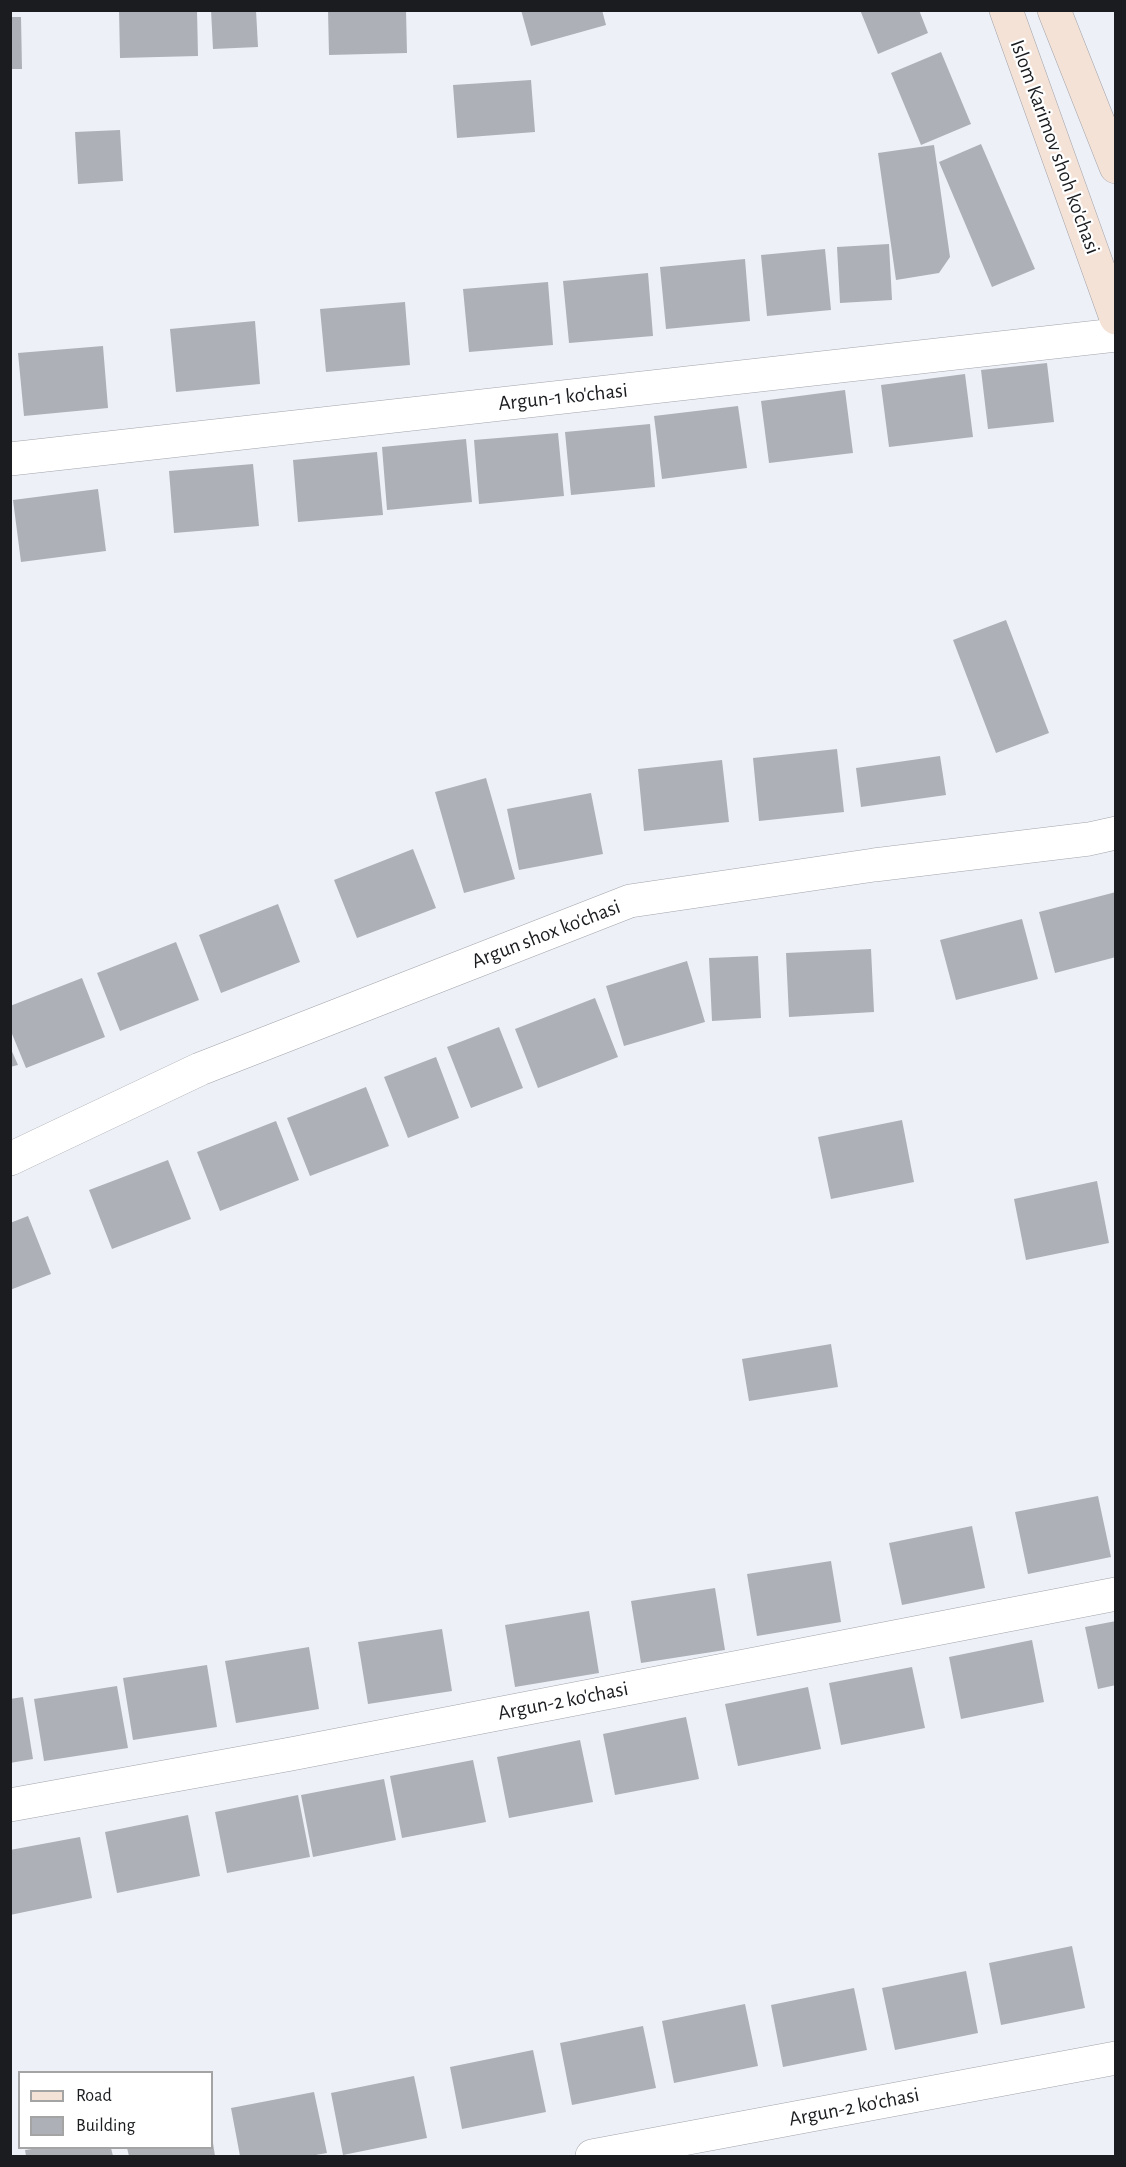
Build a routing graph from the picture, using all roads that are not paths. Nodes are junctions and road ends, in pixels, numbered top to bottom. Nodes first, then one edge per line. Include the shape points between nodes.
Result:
1 (1006, 10) edge
2 (1054, 10) edge
3 (1116, 167) edge
4 (1116, 318) edge
5 (1116, 335) edge
6 (10, 459) edge
7 (1116, 833) edge
8 (10, 1159) edge
9 (1116, 1594) edge
10 (10, 1805) edge
11 (1116, 2058) edge
12 (592, 2157) edge

1 - 4 main road, Islom Karimov shoh ko'chasi
2 - 3 main road
5 - 6 street, Argun-1 ko'chasi
7 - 8 street, Argun shox ko'chasi via 630,901 200,1069
9 - 10 street, Argun-2 ko'chasi
11 - 12 street, Argun-2 ko'chasi

